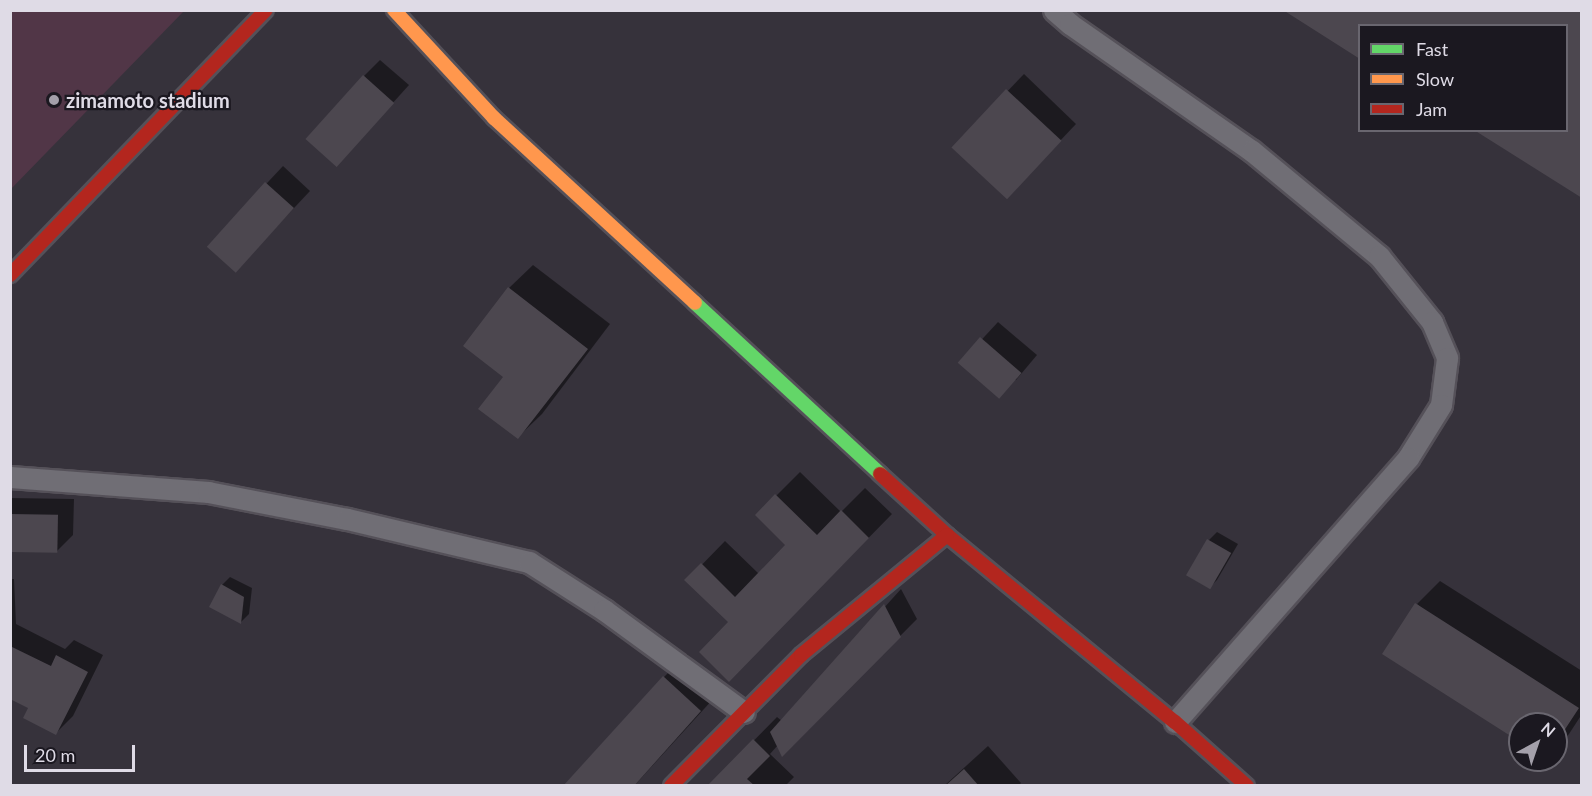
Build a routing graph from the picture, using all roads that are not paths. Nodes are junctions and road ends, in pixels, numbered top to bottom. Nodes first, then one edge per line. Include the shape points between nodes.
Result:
1 (266, 10) edge
2 (394, 10) edge
3 (1054, 10) edge
4 (10, 275) edge
5 (10, 477) edge
6 (947, 535) junction
7 (744, 712) junction
8 (1174, 722) junction
9 (671, 786) edge
10 (1247, 786) edge

1 - 4 street
2 - 6 street via 494,118
3 - 8 lane via 1251,151 1379,256 1432,322 1447,358 1441,405 1408,458
5 - 7 lane via 208,492 347,519 529,562 604,610
6 - 7 street via 801,655
6 - 8 street
7 - 9 street
8 - 10 street

